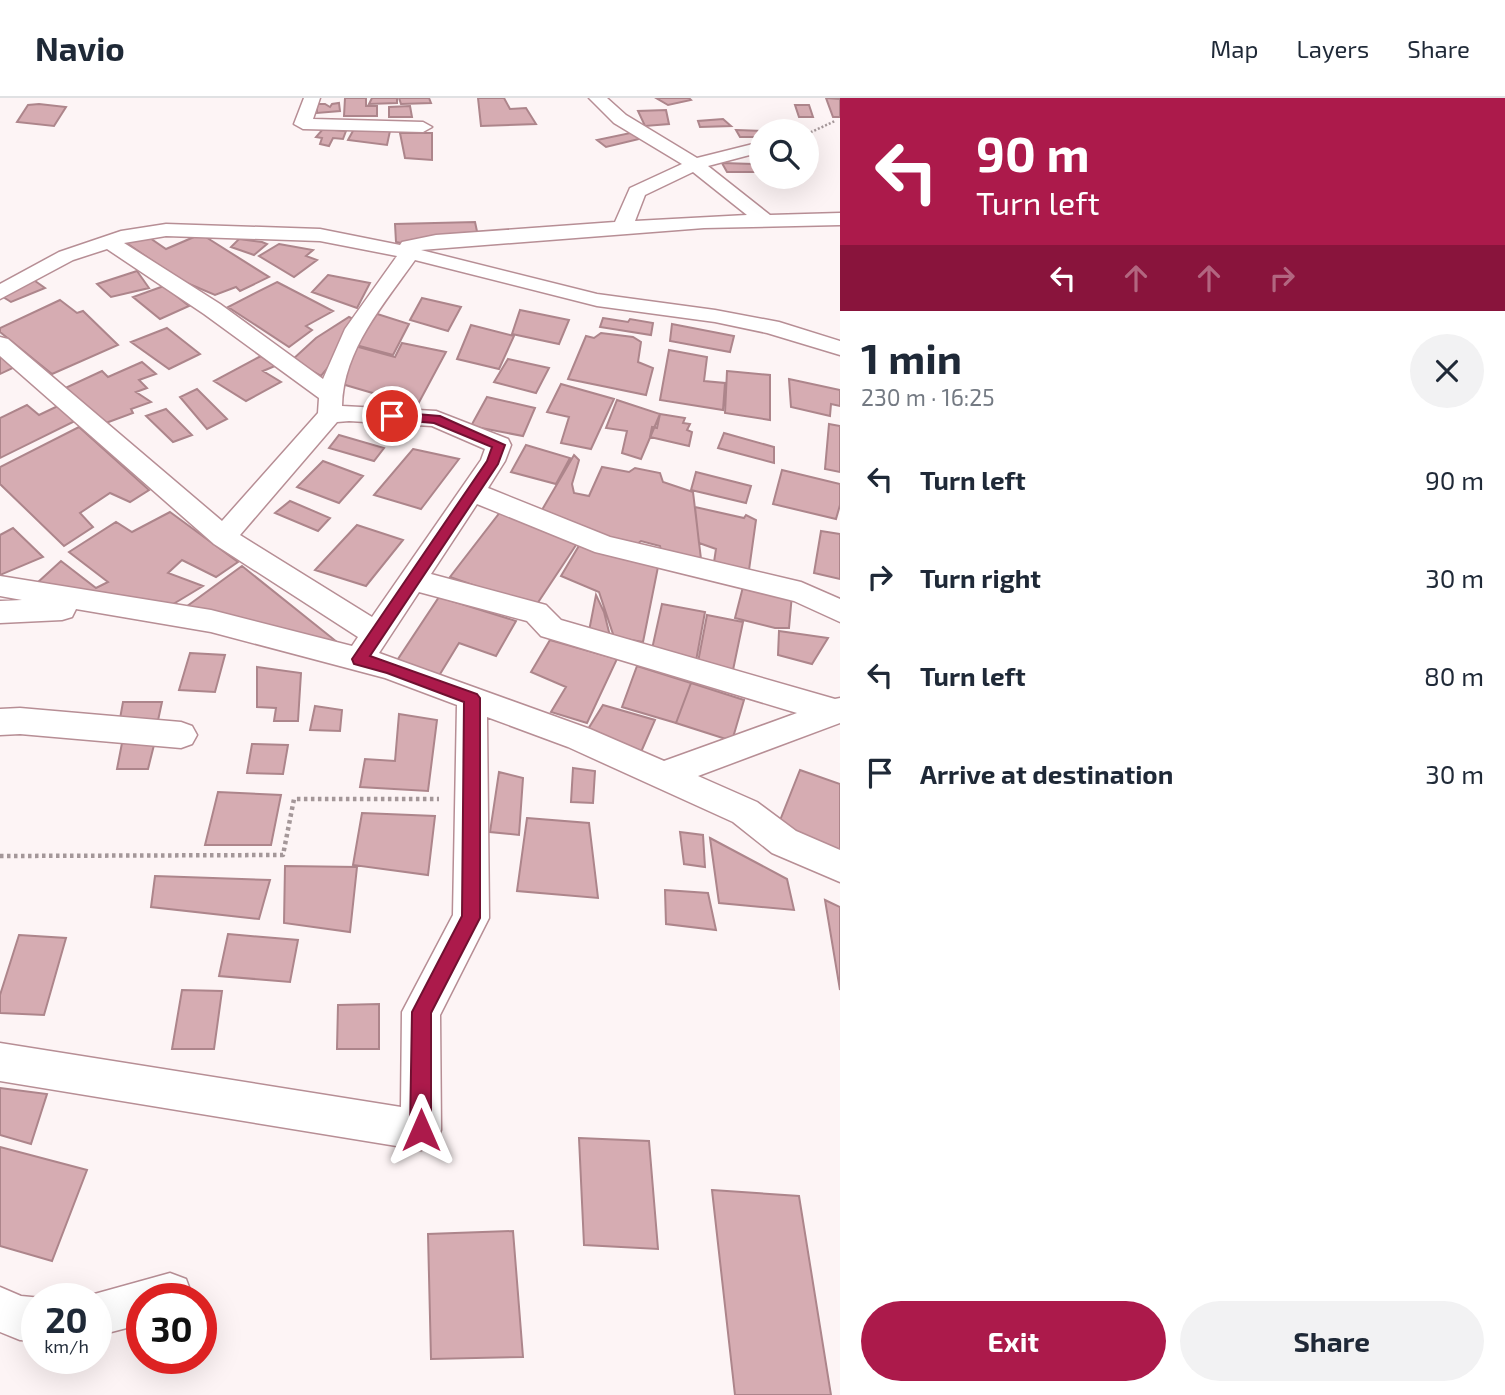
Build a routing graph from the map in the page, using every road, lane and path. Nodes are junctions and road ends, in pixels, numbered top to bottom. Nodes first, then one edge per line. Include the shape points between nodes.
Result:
1 (312, 98) edge
2 (597, 98) edge
3 (835, 121) dead end
4 (423, 127) dead end
5 (819, 128) edge
6 (749, 149) edge
7 (693, 164) junction
8 (840, 219) edge
9 (766, 221) junction
10 (623, 228) junction
11 (108, 241) junction
12 (401, 251) junction
13 (0, 293) edge
14 (0, 344) edge
15 (840, 348) edge
16 (329, 405) junction
17 (472, 492) junction
18 (223, 537) junction
19 (413, 580) junction
20 (0, 586) edge
21 (123, 606) junction
22 (840, 611) edge
23 (0, 612) edge
24 (377, 634) junction
25 (359, 659) junction
26 (472, 698) junction
27 (837, 710) edge
28 (0, 722) edge
29 (181, 735) dead end
30 (663, 775) junction
31 (471, 799) junction
32 (0, 856) edge
33 (840, 866) edge
34 (0, 1062) edge
35 (0, 1309) edge
36 (21, 1318) edge

1 - 4 street via 303,124
2 - 7 street via 620,119
3 - 5 path
6 - 7 street
7 - 9 street
7 - 10 street via 637,192
8 - 9 street
9 - 10 street
10 - 12 street via 436,241
11 - 12 street via 166,230 227,230 320,235
11 - 13 street via 66,256
11 - 16 street via 212,309
12 - 15 street via 597,300 771,327
12 - 16 street via 341,359
14 - 18 street
16 - 17 street via 349,413 436,419 499,445
16 - 18 street
17 - 19 street
17 - 22 street via 604,545 801,592
18 - 24 street
19 - 24 street
19 - 27 street via 536,613 551,628
20 - 21 street
21 - 23 street
21 - 25 street via 211,621
24 - 25 street
25 - 26 street
26 - 30 street
26 - 31 street
27 - 30 street
28 - 29 street
30 - 33 street via 745,812 784,842
31 - 32 path via 293,799 283,855
31 - 34 street via 471,918 421,1012 421,1130
35 - 36 street

